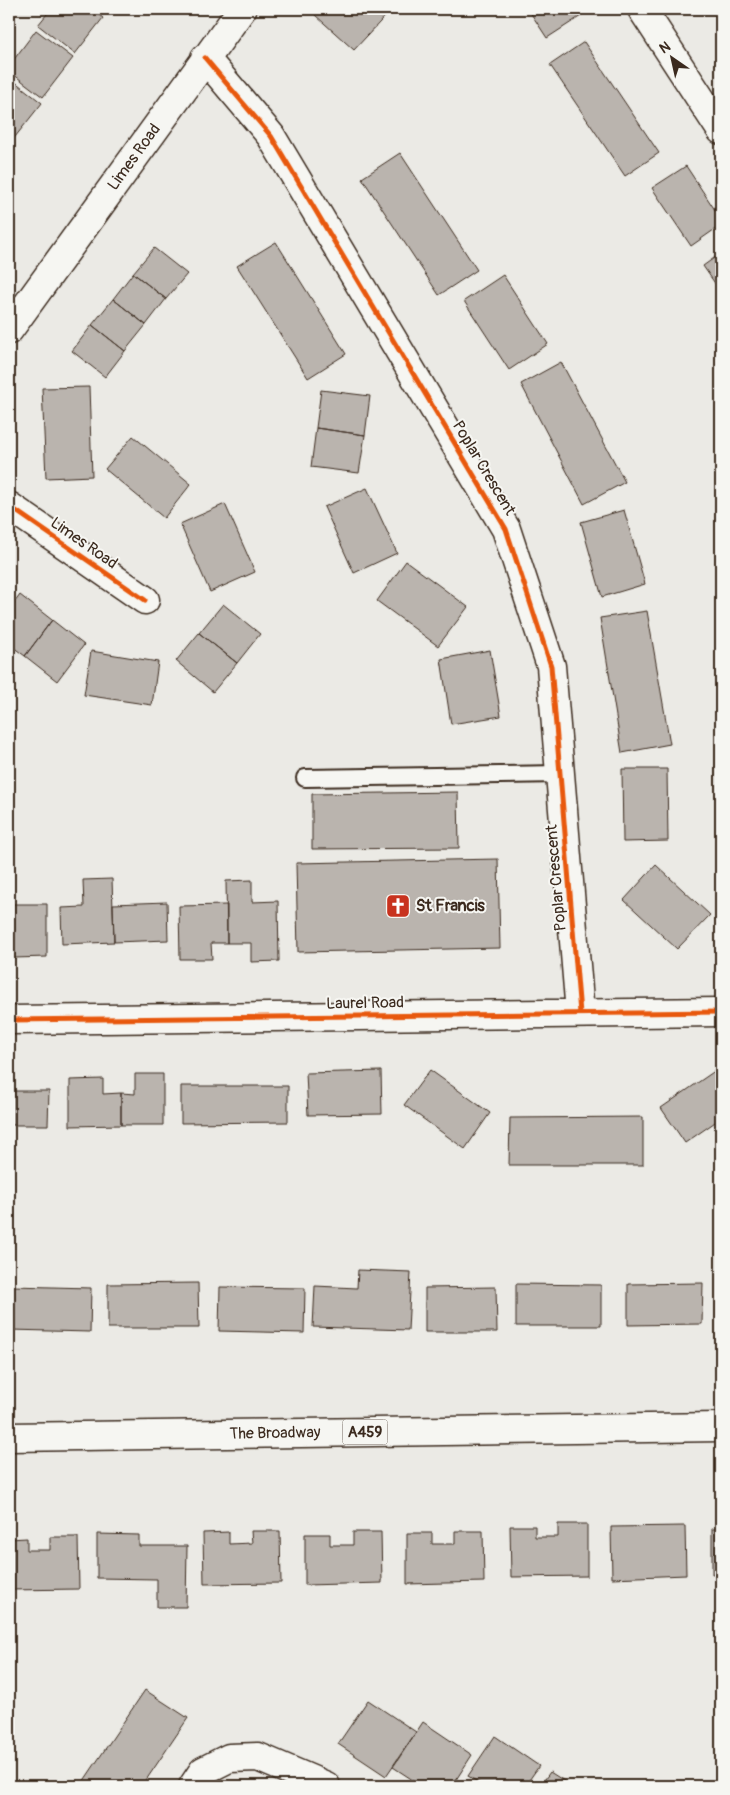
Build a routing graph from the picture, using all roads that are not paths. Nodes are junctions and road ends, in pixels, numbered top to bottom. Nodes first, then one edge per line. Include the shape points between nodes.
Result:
1 (242, 9) edge
2 (642, 9) edge
3 (205, 58) junction
4 (721, 130) edge
5 (9, 330) edge
6 (9, 506) edge
7 (145, 600) dead end
8 (560, 774) junction
9 (305, 778) dead end
10 (721, 1012) edge
11 (580, 1013) junction
12 (9, 1020) edge
13 (721, 1427) edge
14 (9, 1437) edge
15 (193, 1786) edge
16 (326, 1786) edge

1 - 3 street, Limes Road
2 - 4 street
3 - 5 street, Limes Road
3 - 8 street, Poplar Crescent via 271,136 506,529 551,666
6 - 7 street, Limes Road
8 - 9 lane
8 - 11 street, Poplar Crescent
10 - 11 street, Laurel Road
11 - 12 street, Laurel Road
13 - 14 street, The Broadway / A459
15 - 16 street via 203,1771 229,1758 258,1757

